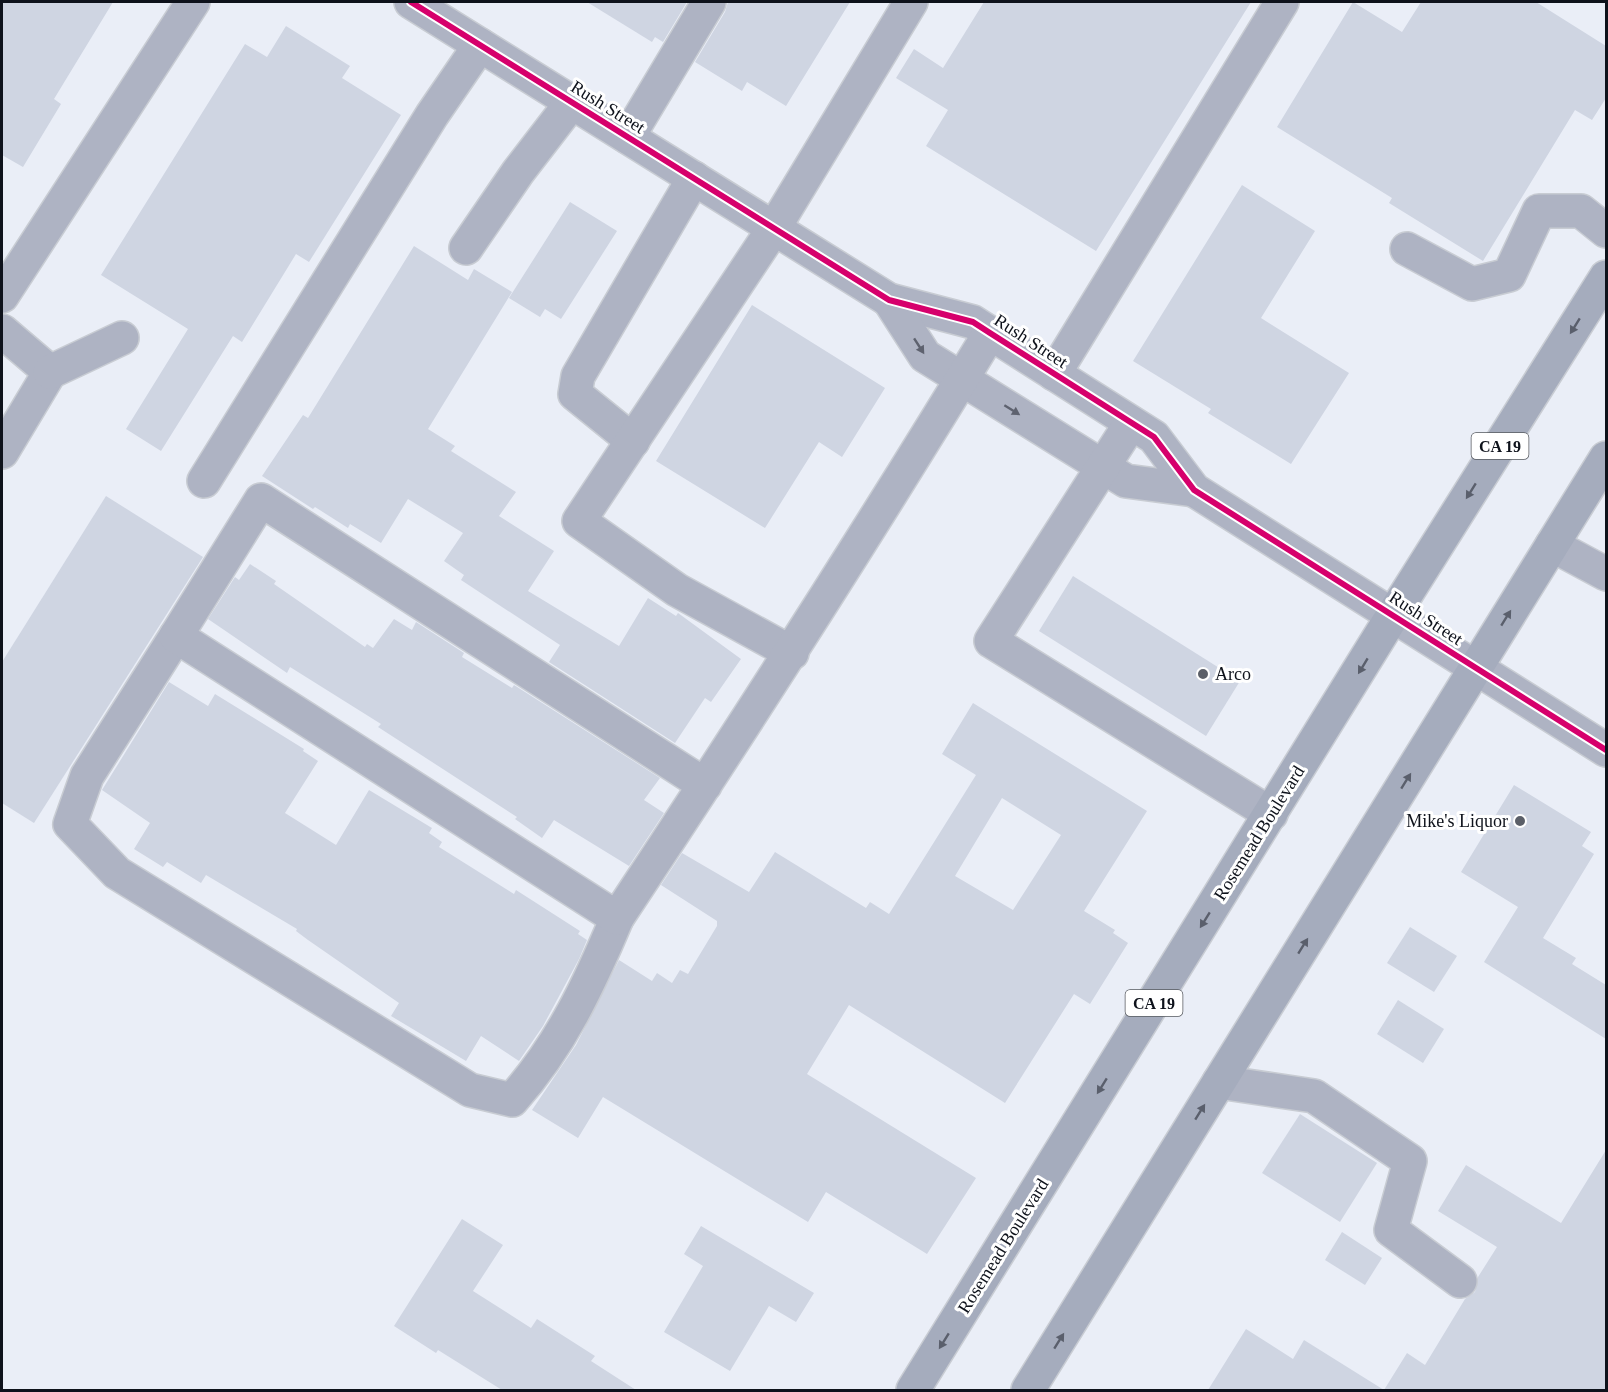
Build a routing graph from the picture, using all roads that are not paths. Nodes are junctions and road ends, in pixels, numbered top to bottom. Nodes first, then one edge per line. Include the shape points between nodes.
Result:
1 (193, 2) edge
2 (411, 2) edge
3 (709, 2) edge
4 (911, 2) edge
5 (1282, 2) edge
6 (480, 45) junction
7 (572, 102) junction
8 (628, 137) junction
9 (694, 178) junction
10 (774, 228) junction
11 (1606, 231) edge
12 (466, 248) dead end
13 (1407, 249) dead end
14 (1606, 277) edge
15 (2, 296) edge
16 (889, 300) junction
17 (2, 332) edge
18 (990, 333) junction
19 (122, 338) dead end
20 (50, 372) junction
21 (1054, 374) junction
22 (962, 379) junction
23 (1131, 423) junction
24 (633, 441) junction
25 (2, 452) edge
26 (1606, 458) edge
27 (1102, 466) junction
28 (204, 481) dead end
29 (1194, 490) junction
30 (1552, 545) junction
31 (1606, 574) edge
32 (1393, 615) junction
33 (176, 636) junction
34 (792, 653) junction
35 (1476, 668) junction
36 (1602, 737) edge
37 (705, 785) junction
38 (1271, 814) junction
39 (617, 918) junction
40 (1219, 1082) junction
41 (1460, 1281) dead end
42 (914, 1390) edge
43 (1028, 1390) edge

1 - 15 street
2 - 6 street, Rush Street
3 - 8 street
4 - 10 street
5 - 21 street
6 - 7 street, Rush Street
6 - 28 street via 432,115
7 - 8 street, Rush Street
7 - 12 street
8 - 9 street, Rush Street
9 - 10 street, Rush Street
9 - 24 street via 578,376 575,394
10 - 16 street, Rush Street
10 - 24 street
11 - 13 street via 1581,211 1539,211 1509,275 1472,284
14 -> 32 main road, Rosemead Boulevard / CA 19
16 - 18 street, Rush Street via 972,322
16 -> 22 street, Rush Street via 926,356
17 - 20 street
18 - 21 street, Rush Street
18 - 22 street
19 - 20 street
20 - 25 street
21 - 23 street, Rush Street
22 -> 27 street, Rush Street
22 - 34 street
23 - 27 street
23 - 29 street, Rush Street via 1154,437
24 - 34 street via 579,521 677,590
26 - 30 main road
27 - 29 street, Rush Street via 1126,481
27 - 38 street via 991,641
29 - 32 street, Rush Street
30 - 31 street
35 -> 30 main road
32 - 35 street, Rush Street
32 -> 38 main road, Rosemead Boulevard / CA 19
33 - 37 street via 261,500
33 - 39 street
33 - 39 street via 87,776 70,824 117,873 470,1090 512,1100 540,1069 590,984
34 - 37 street
35 - 36 street, Rush Street
40 -> 35 main road
37 - 39 street
38 -> 42 main road, Rosemead Boulevard / CA 19
40 - 41 street via 1314,1096 1410,1161 1391,1230
43 -> 40 main road

